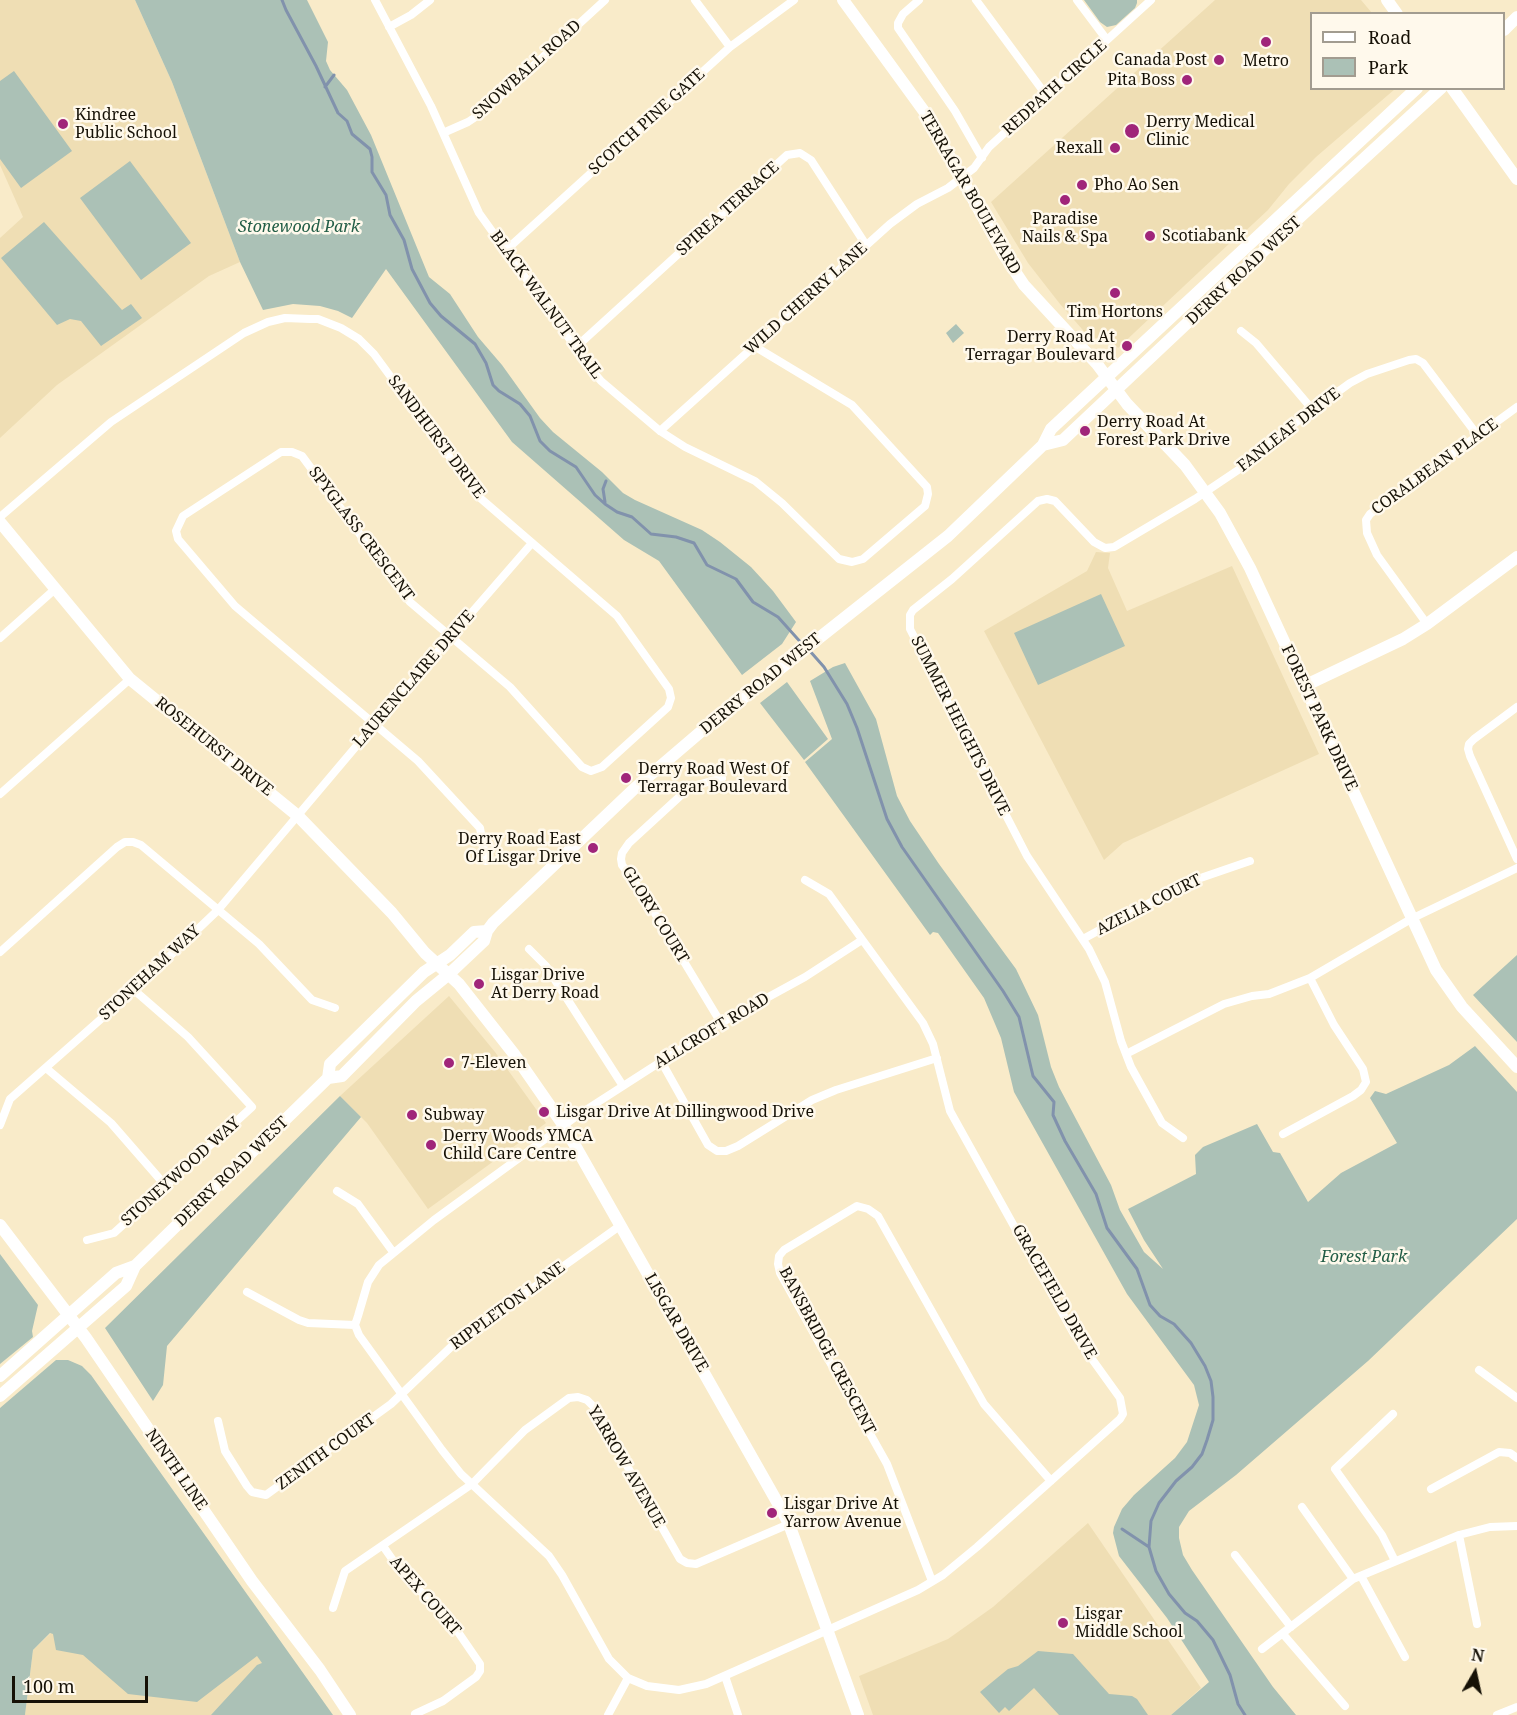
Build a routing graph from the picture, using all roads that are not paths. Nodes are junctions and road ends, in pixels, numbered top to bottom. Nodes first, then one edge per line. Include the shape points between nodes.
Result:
1 (375, 0) edge
2 (430, 0) edge
3 (605, 0) edge
4 (695, 0) edge
5 (794, 0) edge
6 (843, 0) edge
7 (919, 0) edge
8 (976, 0) edge
9 (1077, 0) edge
10 (1148, 1) edge
11 (1517, 16) edge
12 (1505, 26) edge
13 (389, 27) junction
14 (1107, 40) junction
15 (730, 47) junction
16 (1415, 90) edge
17 (1439, 90) edge
18 (1453, 90) edge
19 (1046, 96) junction
20 (443, 133) junction
21 (982, 158) junction
22 (961, 178) junction
23 (1517, 179) edge
24 (866, 245) junction
25 (505, 251) junction
26 (1241, 331) dead end
27 (754, 346) junction
28 (575, 348) junction
29 (1107, 377) junction
30 (1116, 390) junction
31 (1517, 406) edge
32 (1312, 410) junction
33 (660, 431) junction
34 (1478, 436) junction
35 (1044, 445) junction
36 (1206, 492) junction
37 (0, 517) edge
38 (0, 522) edge
39 (532, 543) junction
40 (1517, 557) edge
41 (54, 590) junction
42 (1427, 624) junction
43 (451, 635) junction
44 (0, 638) edge
45 (130, 679) junction
46 (1304, 686) junction
47 (1517, 707) edge
48 (375, 724) junction
49 (722, 778) dead end
50 (0, 794) edge
51 (298, 816) junction
52 (1517, 859) edge
53 (486, 861) dead end
54 (1250, 861) dead end
55 (1517, 868) edge
56 (805, 880) dead end
57 (218, 910) junction
58 (1412, 920) junction
59 (487, 931) junction
60 (1083, 939) junction
61 (862, 940) junction
62 (530, 950) dead end
63 (0, 952) edge
64 (438, 964) junction
65 (449, 974) junction
66 (1310, 978) junction
67 (134, 990) junction
68 (335, 1008) dead end
69 (721, 1023) junction
70 (1126, 1054) junction
71 (937, 1058) junction
72 (661, 1061) junction
73 (1517, 1067) edge
74 (46, 1068) junction
75 (328, 1078) junction
76 (623, 1086) junction
77 (0, 1125) edge
78 (564, 1126) junction
79 (1283, 1134) dead end
80 (1183, 1138) dead end
81 (165, 1185) junction
82 (337, 1191) dead end
83 (0, 1225) edge
84 (621, 1225) junction
85 (87, 1240) dead end
86 (393, 1252) junction
87 (135, 1266) junction
88 (247, 1292) dead end
89 (69, 1315) junction
90 (356, 1325) junction
91 (78, 1327) junction
92 (1479, 1370) dead end
93 (0, 1376) edge
94 (401, 1395) junction
95 (0, 1396) edge
96 (1517, 1398) edge
97 (1393, 1414) dead end
98 (218, 1421) dead end
99 (1517, 1458) edge
100 (1051, 1480) junction
101 (472, 1484) junction
102 (1431, 1489) dead end
103 (1302, 1507) dead end
104 (789, 1524) junction
105 (1517, 1526) edge
106 (1459, 1535) junction
107 (383, 1546) junction
108 (1234, 1556) dead end
109 (1395, 1561) junction
110 (1357, 1577) junction
111 (932, 1581) junction
112 (333, 1608) dead end
113 (1477, 1624) dead end
114 (1291, 1628) junction
115 (827, 1630) junction
116 (1283, 1634) junction
117 (1263, 1649) dead end
118 (1405, 1657) dead end
119 (725, 1676) junction
120 (628, 1678) junction
121 (1345, 1706) dead end
122 (1517, 1707) edge
123 (415, 1714) edge
124 (350, 1715) edge
125 (608, 1715) edge
126 (738, 1715) edge
127 (858, 1715) edge
128 (1497, 1715) edge

1 - 13 street, BLACK WALNUT TRAIL
2 - 13 street
3 - 20 street, SNOWBALL ROAD via 483,112
4 - 15 street
5 - 15 street, SCOTCH PINE GATE
6 - 22 main road, TERRAGAR BOULEVARD via 917,101
7 - 21 street via 903,14 898,28
8 - 19 street
9 - 14 street
10 - 14 street, REDPATH CIRCLE
11 - 12 main road
13 - 20 street, BLACK WALNUT TRAIL
14 - 19 street, REDPATH CIRCLE
15 - 25 street, SCOTCH PINE GATE
16 - 29 main road, DERRY ROAD WEST
17 - 30 main road, DERRY ROAD WEST
18 - 23 main road
19 - 21 street, REDPATH CIRCLE via 989,147
20 - 25 street, BLACK WALNUT TRAIL via 478,213
21 - 22 street, REDPATH CIRCLE
22 - 24 street, WILD CHERRY LANE via 903,214
22 - 29 main road, TERRAGAR BOULEVARD via 1024,285
24 - 27 street, WILD CHERRY LANE
24 - 28 street, SPIREA TERRACE via 811,160 791,153
25 - 28 street, BLACK WALNUT TRAIL
26 - 32 street via 1256,343
27 - 33 street, WILD CHERRY LANE
27 - 33 street, BLACK WALNUT TRAIL via 852,405 924,482 928,494 925,506 863,559 844,561 755,481
28 - 33 street, BLACK WALNUT TRAIL via 601,381
29 - 30 main road, FOREST PARK DRIVE
29 - 35 main road, DERRY ROAD WEST via 1051,429
30 - 35 main road, DERRY ROAD WEST via 1063,440
30 - 36 main road, FOREST PARK DRIVE
31 - 34 street, CORALBEAN PLACE
32 - 34 street, FANLEAF DRIVE via 1350,382 1416,359
32 - 36 street, FANLEAF DRIVE via 1256,458
34 - 42 street, CORALBEAN PLACE via 1366,520 1377,555
35 - 59 main road, DERRY ROAD WEST via 948,536 635,788
36 - 46 main road, FOREST PARK DRIVE via 1239,547
36 - 60 street, SUMMER HEIGHTS DRIVE via 1110,548 1094,542 1055,501 1038,501 910,615 910,629 1027,856
37 - 39 street, SANDHURST DRIVE via 111,422 244,333 268,322 318,319 359,339 374,354 479,496
38 - 41 main road, ROSEHURST DRIVE
39 - 43 street, LAURENCLAIRE DRIVE
39 - 43 street, SANDHURST DRIVE via 617,616 669,689 668,707 602,767 591,771 582,767 510,687
40 - 42 main road
41 - 44 street
41 - 45 main road, ROSEHURST DRIVE
42 - 46 main road via 1396,643
43 - 48 street, LAURENCLAIRE DRIVE
43 - 48 street, SPYGLASS CRESCENT via 403,594 299,454 281,452 183,516 176,531 178,540 223,594
45 - 50 street
45 - 51 main road, ROSEHURST DRIVE
46 - 58 main road, FOREST PARK DRIVE
47 - 52 street via 1474,739 1468,749
48 - 51 street, LAURENCLAIRE DRIVE
48 - 53 street via 418,761 480,828
49 - 69 street, GLORY COURT via 690,787 624,847 621,859
51 - 57 street, STONEHAM WAY
51 - 64 main road, ROSEHURST DRIVE
54 - 60 street, AZELIA COURT via 1186,883
55 - 58 street
56 - 61 street, GRACEFIELD DRIVE via 829,894
57 - 63 street via 141,845 125,842
57 - 67 street, STONEHAM WAY
57 - 68 street via 259,944 312,1000
58 - 66 street
58 - 73 main road, FOREST PARK DRIVE via 1448,988
59 - 64 main road, DERRY ROAD WEST via 474,932
59 - 65 main road, DERRY ROAD WEST via 484,941
60 - 70 street via 1105,982
61 - 69 street, ALLCROFT ROAD
61 - 71 street, GRACEFIELD DRIVE via 923,1023
62 - 76 street via 546,966
64 - 65 main road, LISGAR DRIVE
64 - 75 main road, DERRY ROAD WEST via 424,972 330,1064
65 - 75 main road, DERRY ROAD WEST via 416,1001 342,1076
65 - 78 main road, LISGAR DRIVE via 508,1047
66 - 70 street via 1224,1004
66 - 79 street via 1334,1025 1364,1069 1366,1082 1353,1096
67 - 74 street, STONEHAM WAY
67 - 81 street, STONEYWOOD WAY via 188,1037 252,1107
69 - 72 street, ALLCROFT ROAD
70 - 80 street via 1162,1123
71 - 72 street via 812,1100 726,1151 708,1145
71 - 100 street, GRACEFIELD DRIVE via 950,1111 1074,1334 1123,1404 1120,1419
72 - 76 street, ALLCROFT ROAD
74 - 77 street, STONEHAM WAY via 10,1099
74 - 81 street via 111,1123
75 - 87 main road, DERRY ROAD WEST
76 - 78 street, ALLCROFT ROAD
78 - 84 main road, LISGAR DRIVE
78 - 86 street, ALLCROFT ROAD
81 - 85 street, STONEYWOOD WAY via 114,1233
82 - 86 street via 358,1204
83 - 89 main road, NINTH LINE
84 - 94 street, RIPPLETON LANE via 452,1346
84 - 104 main road, LISGAR DRIVE
86 - 90 street, ALLCROFT ROAD via 371,1276
87 - 89 main road, DERRY ROAD WEST via 116,1273
87 - 91 main road, DERRY ROAD WEST via 126,1286
88 - 90 street via 308,1323
89 - 91 main road, NINTH LINE
89 - 93 main road, DERRY ROAD WEST
90 - 94 street via 358,1335
91 - 95 main road, DERRY ROAD WEST
91 - 124 main road, NINTH LINE via 252,1581
92 - 96 street
94 - 98 street, ZENITH COURT via 267,1495 252,1492 247,1486 225,1451
94 - 101 street
97 - 109 street via 1335,1469
99 - 102 street via 1499,1452
100 - 111 street, GRACEFIELD DRIVE via 954,1567
100 - 111 street, BANSBRIDGE CRESCENT via 984,1404 878,1216 857,1206 784,1250 779,1256 780,1273 887,1464
101 - 104 street, YARROW AVENUE via 525,1430 569,1398 578,1397 593,1406 680,1559 696,1564
101 - 107 street
101 - 120 street via 549,1556 609,1659
103 - 110 street
104 - 115 main road, LISGAR DRIVE
105 - 106 street via 1490,1527
106 - 109 street
106 - 113 street
107 - 112 street via 345,1571
107 - 123 street, APEX COURT via 404,1576 447,1616 480,1664 476,1677 443,1701
108 - 114 street
109 - 110 street
110 - 114 street
110 - 118 street
111 - 115 street, GRACEFIELD DRIVE
114 - 116 street
115 - 119 street, GRACEFIELD DRIVE
115 - 127 main road, LISGAR DRIVE
116 - 117 street
116 - 121 street
119 - 120 street, GRACEFIELD DRIVE via 696,1688 679,1690 647,1686
119 - 126 street
120 - 125 street
122 - 128 street

